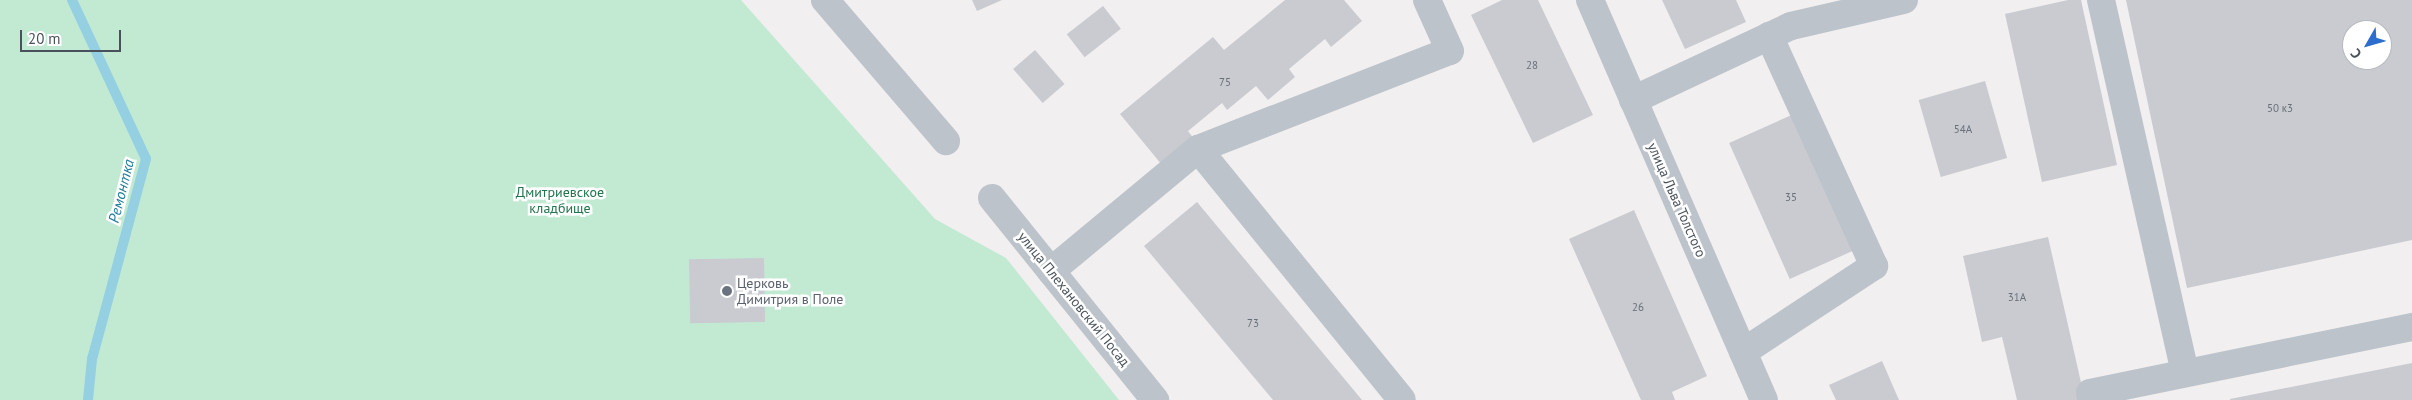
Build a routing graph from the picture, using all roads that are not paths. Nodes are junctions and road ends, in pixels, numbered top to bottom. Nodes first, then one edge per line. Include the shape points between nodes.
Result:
1 (825, 0) edge
2 (1427, 0) edge
3 (1590, 0) edge
4 (1904, 0) edge
5 (2100, 0) edge
6 (1769, 36) junction
7 (1633, 100) junction
8 (946, 141) dead end
9 (1198, 149) junction
10 (992, 198) dead end
11 (1051, 271) junction
12 (2412, 327) edge
13 (1743, 352) junction
14 (2185, 373) junction
15 (2148, 390) edge
16 (1155, 400) edge
17 (1402, 400) edge
18 (1764, 400) edge
19 (2092, 400) edge

1 - 8 street
2 - 9 street via 1450,51
3 - 7 street, улица Льва Толстого
4 - 6 street via 1790,26
5 - 14 street
6 - 7 street
6 - 13 street via 1874,266
7 - 13 street, улица Льва Толстого
9 - 11 street
9 - 17 street
10 - 11 street, улица Плехановский Посад
11 - 16 street, улица Плехановский Посад
12 - 14 street
13 - 18 street, улица Льва Толстого
14 - 15 street
15 - 19 street via 2090,392

